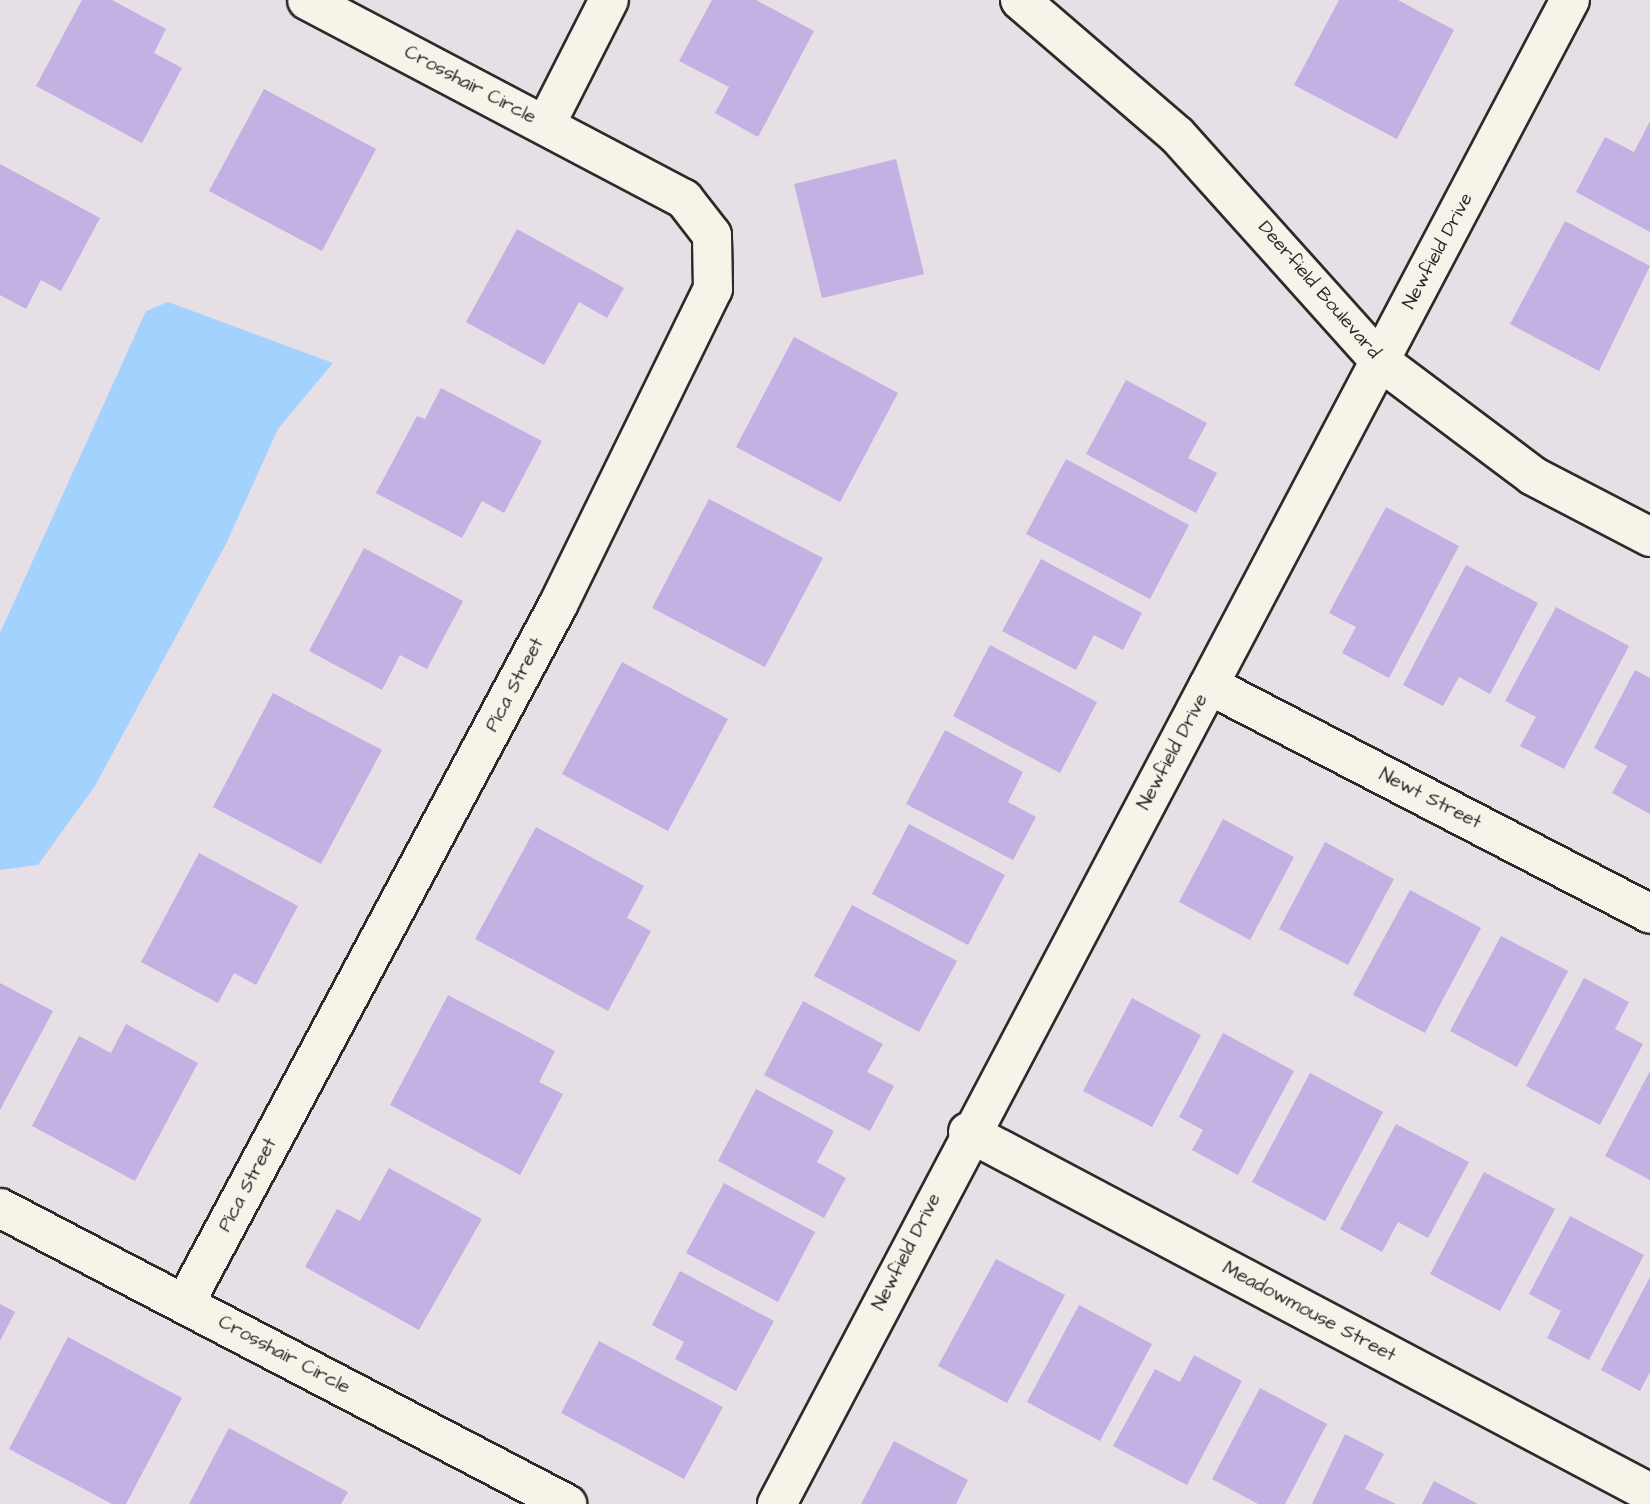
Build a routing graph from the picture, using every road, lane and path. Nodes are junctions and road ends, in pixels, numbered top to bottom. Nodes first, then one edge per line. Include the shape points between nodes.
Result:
1 (307, 0) edge
2 (609, 0) edge
3 (1020, 0) edge
4 (1570, 0) edge
5 (546, 124) junction
6 (1380, 361) junction
7 (1650, 537) edge
8 (1209, 685) junction
9 (1650, 914) edge
10 (968, 1132) junction
11 (0, 1208) edge
12 (185, 1303) junction
13 (1650, 1493) edge
14 (567, 1504) edge
15 (777, 1504) edge

1 - 5 street, Crosshair Circle
2 - 5 street, Crosshair Circle
3 - 6 street, Deerfield Boulevard via 1177,135
4 - 6 street, Newfield Drive
5 - 12 street, Pica Street via 684,199 712,235 713,289 558,606
6 - 7 street, Deerfield Boulevard via 1533,476
6 - 8 street, Newfield Drive
8 - 9 street, Newt Street
8 - 10 street, Newfield Drive
10 - 13 street, Meadowmouse Street
10 - 15 street, Newfield Drive
11 - 12 street, Crosshair Circle
12 - 14 street, Crosshair Circle

